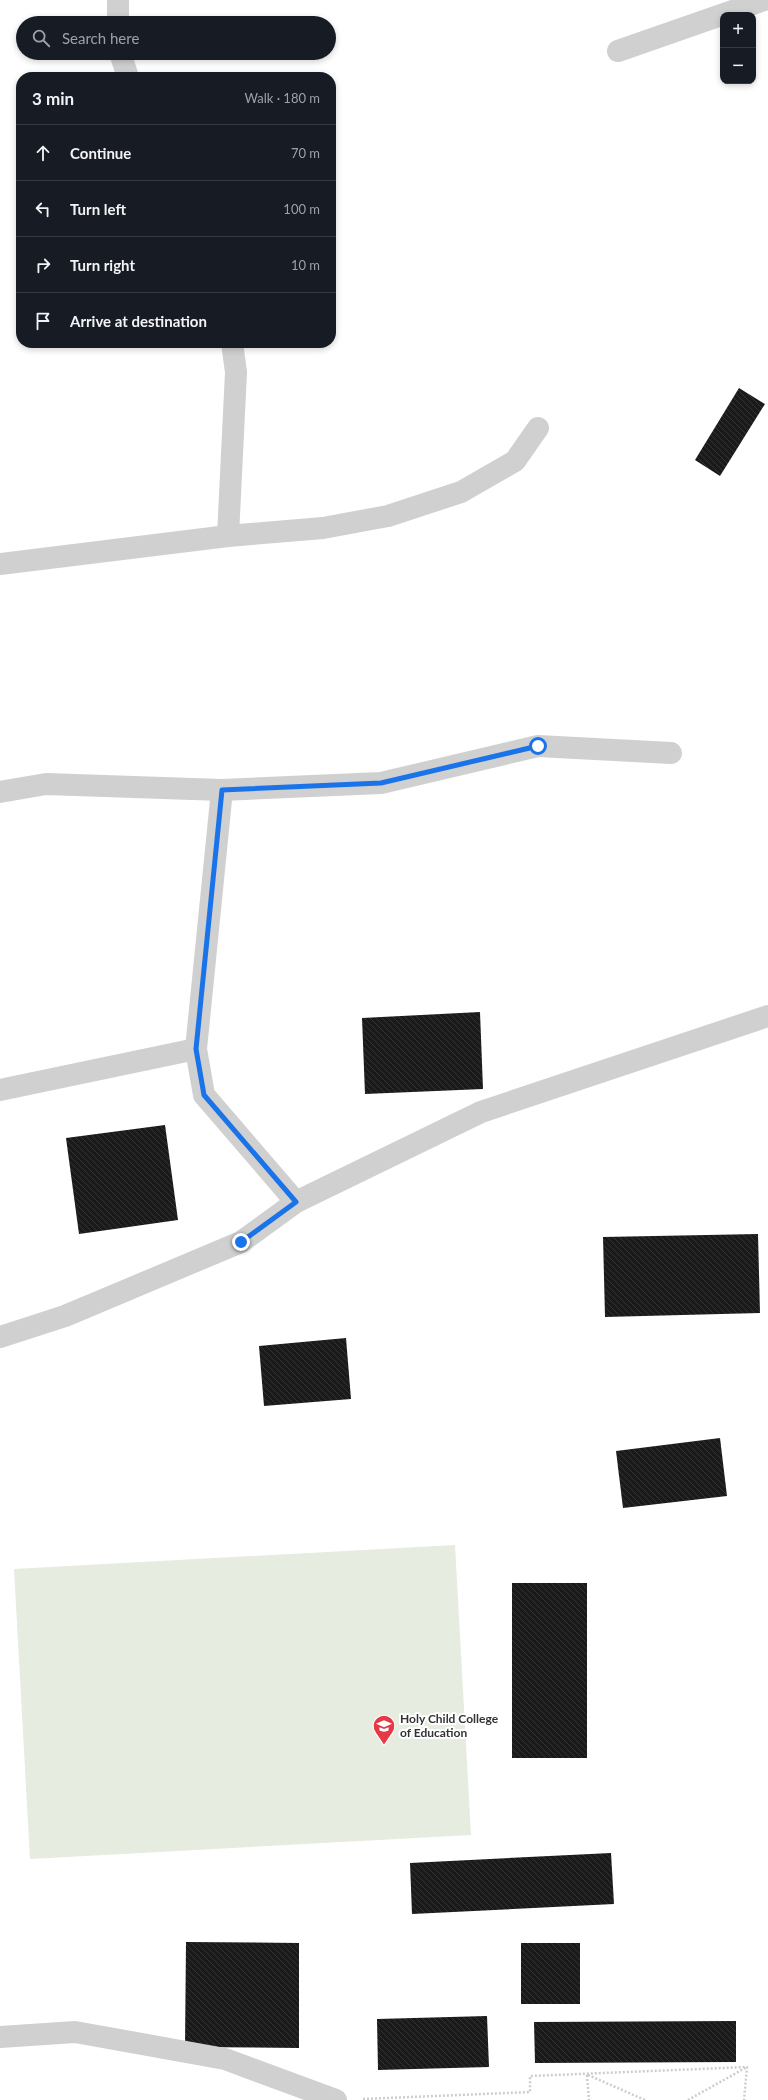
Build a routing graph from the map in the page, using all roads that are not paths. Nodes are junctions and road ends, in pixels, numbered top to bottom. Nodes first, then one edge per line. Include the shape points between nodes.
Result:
1 (118, 0) edge
2 (764, 0) edge
3 (118, 16) edge
4 (618, 51) dead end
5 (122, 60) edge
6 (126, 72) edge
7 (233, 348) edge
8 (538, 428) dead end
9 (228, 536) junction
10 (0, 564) edge
11 (671, 753) dead end
12 (222, 790) junction
13 (0, 792) edge
14 (768, 1016) edge
15 (196, 1049) junction
16 (0, 1090) edge
17 (296, 1202) junction
18 (0, 1337) edge
19 (0, 2037) edge
20 (336, 2100) edge

1 - 3 street
2 - 4 street
5 - 6 street
7 - 9 street via 236,372
8 - 9 street via 515,461 461,492 388,516 323,528
9 - 10 street
11 - 12 street via 538,746 381,783
12 - 13 street via 46,784
12 - 15 street
14 - 17 street via 480,1112
15 - 16 street
15 - 17 street via 204,1095
17 - 18 street via 241,1242 65,1316
19 - 20 street via 75,2032 226,2059

